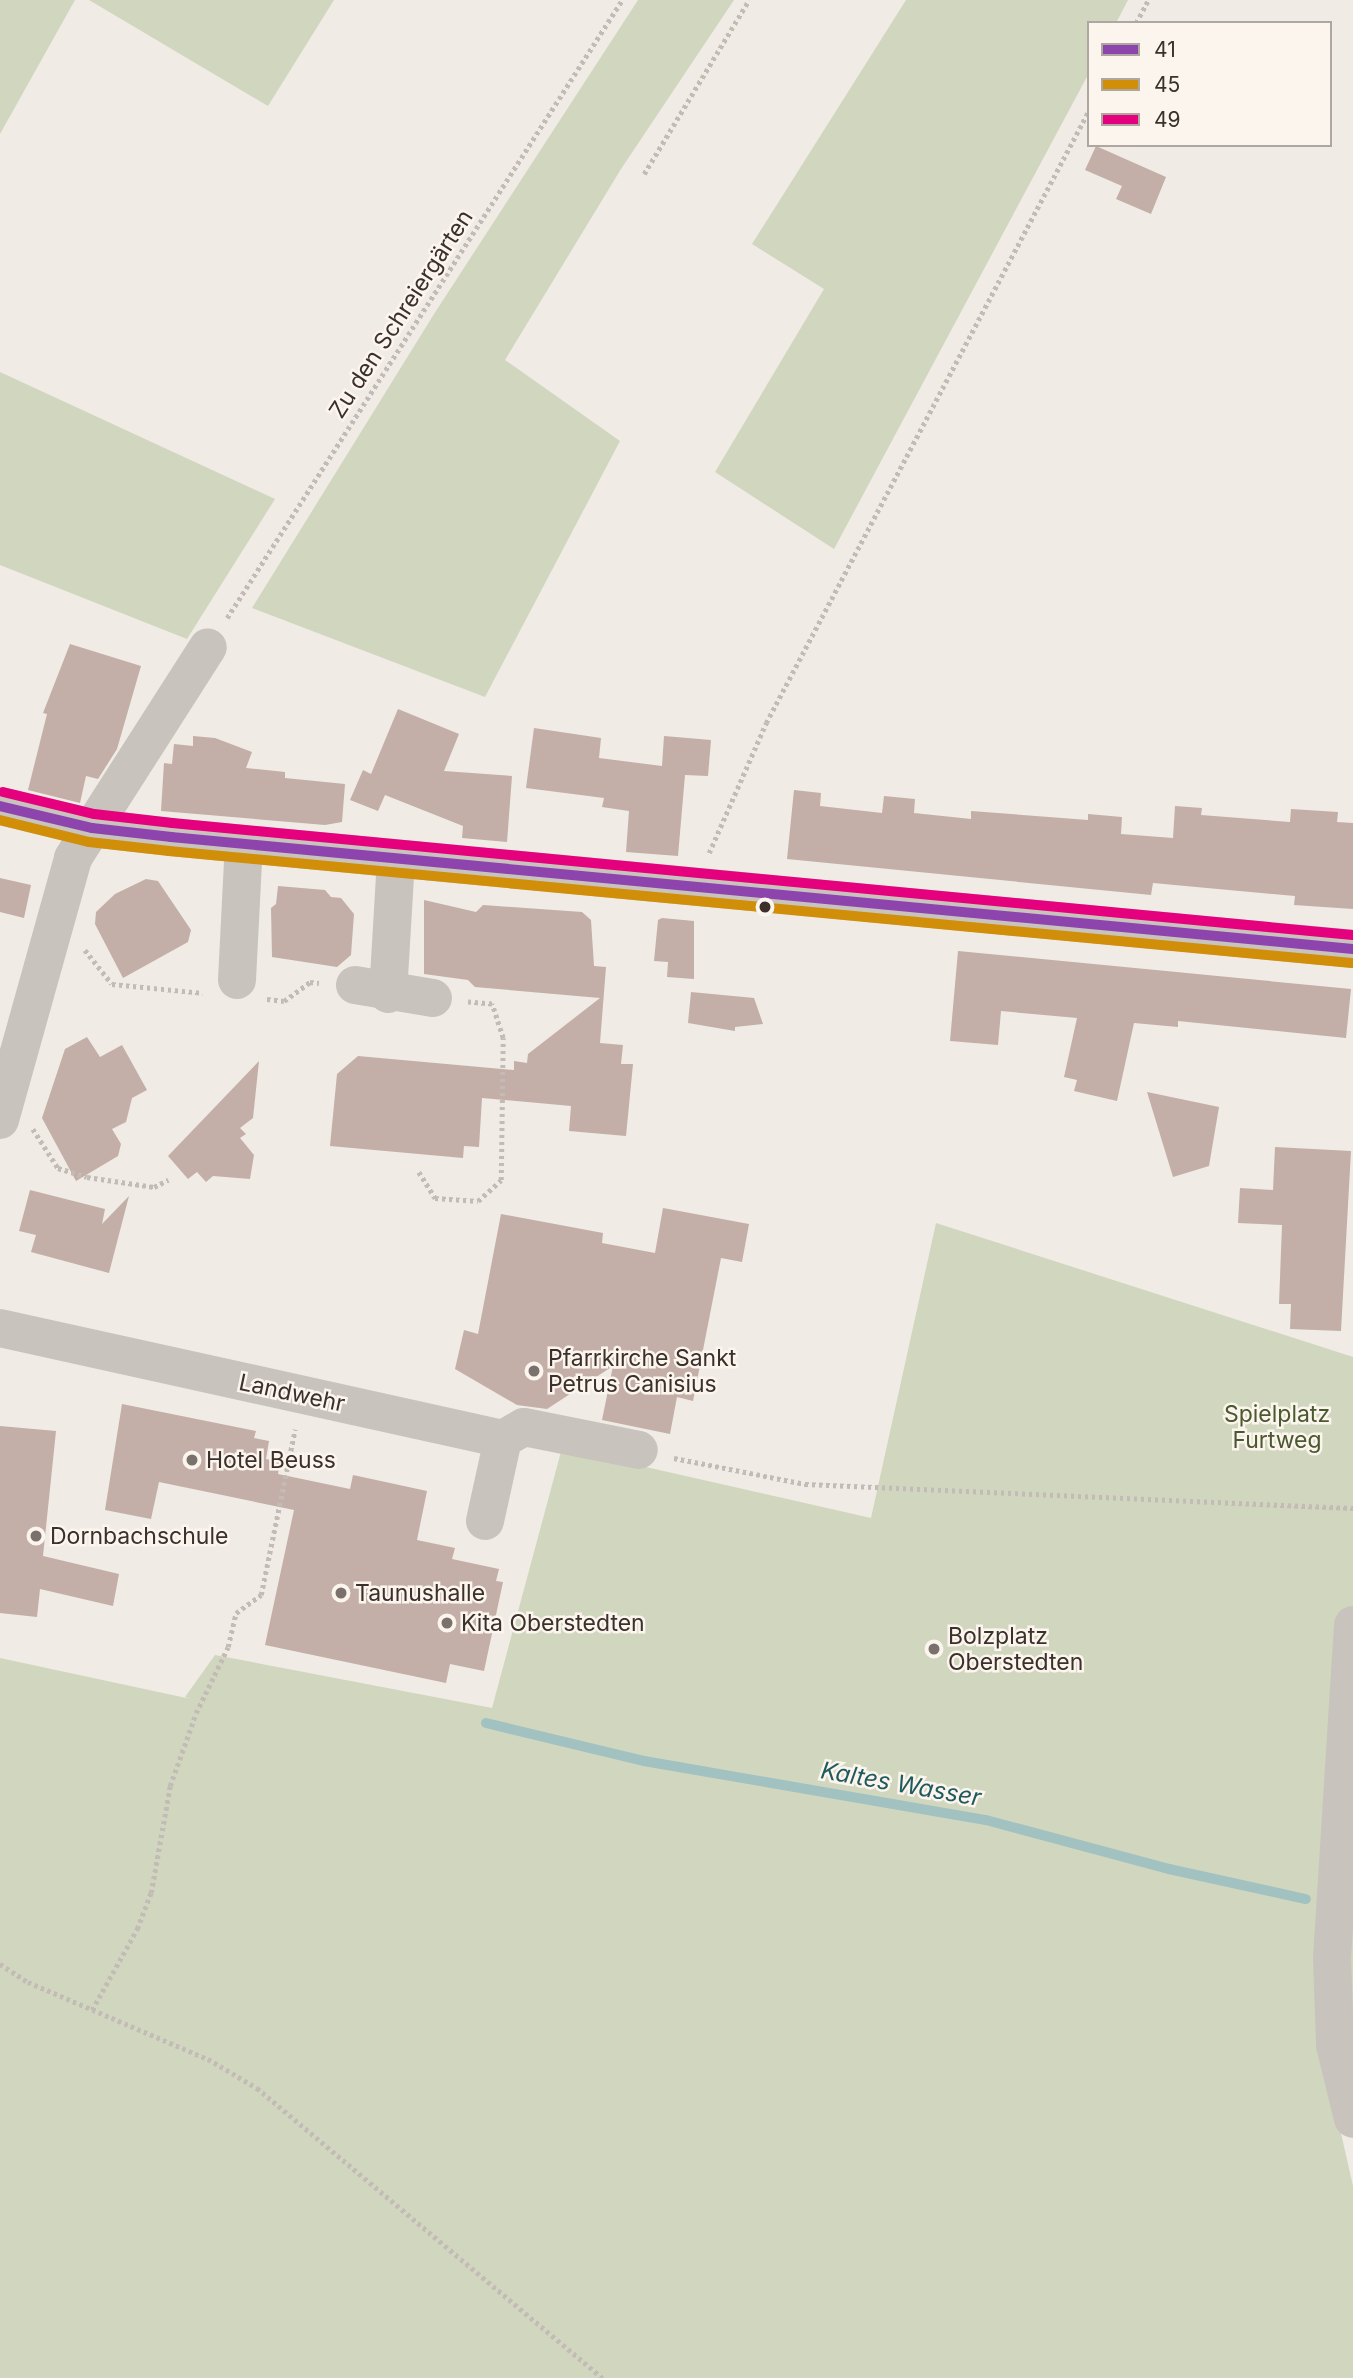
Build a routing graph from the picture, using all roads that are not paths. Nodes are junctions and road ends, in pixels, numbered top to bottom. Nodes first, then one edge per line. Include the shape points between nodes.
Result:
1 (208, 647) road end
2 (0, 806) edge
3 (92, 828) junction
4 (244, 844) junction
5 (396, 860) junction
6 (1353, 949) edge
7 (237, 991) road end
8 (433, 998) road end
9 (1, 1117) edge
10 (0, 1328) edge
11 (503, 1439) junction
12 (639, 1450) road end
13 (485, 1521) dead end
14 (1353, 1625) edge
15 (1353, 2119) edge

1 - 3 street
2 - 3 street
3 - 4 street
3 - 9 street via 73,858
4 - 5 street
4 - 7 street
5 - 6 street
5 - 8 street via 371,990
10 - 11 street, Landwehr
11 - 12 street via 524,1427
11 - 13 street
14 - 15 street via 1332,1958 1335,2045

